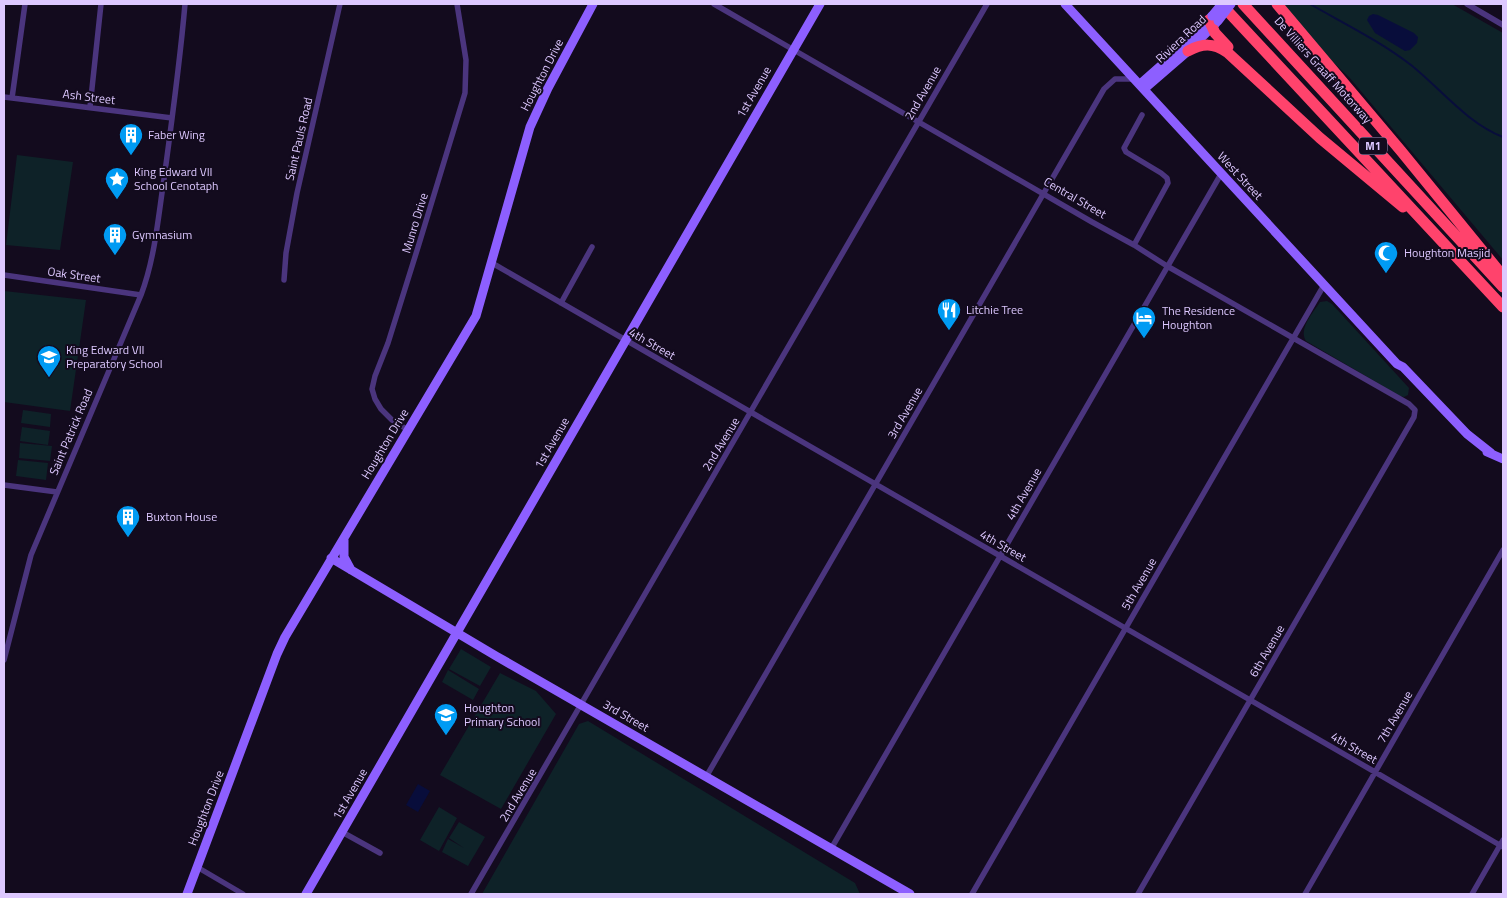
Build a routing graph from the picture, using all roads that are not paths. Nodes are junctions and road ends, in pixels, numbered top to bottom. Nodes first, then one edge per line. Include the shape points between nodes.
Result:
1 (25, 4) edge
2 (101, 4) edge
3 (186, 4) edge
4 (340, 4) edge
5 (456, 4) edge
6 (593, 4) edge
7 (714, 4) edge
8 (820, 4) edge
9 (987, 4) edge
10 (1065, 4) edge
11 (1221, 4) edge
12 (1232, 4) edge
13 (1243, 4) edge
14 (1277, 4) edge
15 (1467, 4) edge
16 (1213, 21) junction
17 (1503, 25) edge
18 (793, 50) junction
19 (1188, 51) junction
20 (1140, 84) junction
21 (4, 97) edge
22 (12, 98) junction
23 (90, 107) junction
24 (1142, 115) dead end
25 (172, 118) junction
26 (918, 121) junction
27 (1324, 140) junction
28 (1221, 174) junction
29 (1043, 194) junction
30 (1420, 216) junction
31 (1134, 245) junction
32 (592, 247) dead end
33 (492, 263) junction
34 (1168, 266) junction
35 (4, 275) edge
36 (1503, 276) edge
37 (284, 280) dead end
38 (1324, 284) junction
39 (1503, 287) edge
40 (141, 295) junction
41 (561, 303) junction
42 (1503, 307) edge
43 (1293, 338) junction
44 (625, 340) junction
45 (751, 412) junction
46 (1414, 417) joint
47 (408, 430) junction
48 (1503, 459) edge
49 (4, 484) edge
50 (875, 484) junction
51 (57, 492) junction
52 (344, 536) junction
53 (1503, 550) edge
54 (1000, 556) junction
55 (331, 558) junction
56 (355, 574) junction
57 (1125, 628) junction
58 (457, 633) junction
59 (4, 660) edge
60 (1250, 700) junction
61 (582, 705) junction
62 (1375, 772) junction
63 (706, 777) junction
64 (342, 832) junction
65 (1502, 844) edge
66 (831, 849) junction
67 (380, 854) dead end
68 (197, 867) junction
69 (186, 894) edge
70 (242, 894) edge
71 (306, 894) edge
72 (471, 894) edge
73 (909, 894) edge
74 (972, 894) edge
75 (1138, 894) edge
76 (1305, 894) edge
77 (1472, 894) edge

1 - 22 street
2 - 23 street
3 - 25 street, Saint Patrick Road
4 - 37 street, Saint Pauls Road via 286,253
5 - 47 street, Munro Drive via 466,60 465,94 372,389 381,409
6 - 33 main road, Houghton Drive via 530,127
7 - 18 street, Central Street
8 - 18 main road, 1st Avenue
9 - 26 street, 2nd Avenue
10 - 20 main road, West Street
11 - 16 main road, Riviera Road, bridge
11 - 30 highway, M1
12 - 16 main road, Riviera Road, bridge
13 - 39 highway, De Villiers Graaff Motorway / M1
14 - 36 highway
15 - 17 street
16 - 19 main road, Riviera Road
16 - 20 main road, Riviera Road
16 - 27 highway via 1221,41
18 - 26 street, Central Street
18 - 44 main road, 1st Avenue
19 - 20 main road, Riviera Road
19 - 27 highway via 1209,44 1228,52
20 - 28 main road, West Street
20 - 29 street, 3rd Avenue via 1119,78 1109,83
21 - 22 street, Ash Street
22 - 23 street, Ash Street
23 - 25 street, Ash Street
24 - 31 street via 1124,148 1162,173 1168,183
25 - 40 street, Saint Patrick Road via 152,257
26 - 29 street, Central Street
26 - 45 street, 2nd Avenue
27 - 30 highway via 1386,194
28 - 34 street, 4th Avenue
28 - 38 main road, West Street
29 - 31 street, Central Street
29 - 50 street, 3rd Avenue
30 - 42 highway, M1
31 - 34 street, Central Street
32 - 41 street
33 - 41 street, 4th Street
33 - 47 main road, Houghton Drive via 476,316
34 - 43 street, Central Street
34 - 54 street, 4th Avenue
35 - 40 street, Oak Street
38 - 43 street, 5th Avenue
38 - 48 main road, West Street via 1397,364 1399,371 1473,445
40 - 51 street, Saint Patrick Road
41 - 44 street, 4th Street
43 - 46 street, Central Street via 1412,407 1416,412
43 - 57 street, 5th Avenue
44 - 45 street, 4th Street
44 - 58 main road, 1st Avenue
45 - 50 street, 4th Street
45 - 61 street, 2nd Avenue
46 - 60 street, 6th Avenue
47 - 52 main road, Houghton Drive
49 - 51 street
50 - 54 street, 4th Street
50 - 63 street, 3rd Avenue
51 - 59 street, Saint Patrick Road via 27,567
52 - 55 main road, Houghton Drive
52 - 56 main road via 344,557
53 - 62 street, 7th Avenue
54 - 57 street, 4th Street
54 - 66 street, 4th Avenue
55 - 56 main road, 3rd Street
55 - 68 main road, Houghton Drive via 277,654
56 - 58 main road, 3rd Street
57 - 60 street, 4th Street
57 - 74 street, 5th Avenue
58 - 61 main road, 3rd Street
58 - 64 main road, 1st Avenue
60 - 62 street, 4th Street
60 - 75 street, 6th Avenue
61 - 63 main road, 3rd Street
61 - 72 street, 2nd Avenue
62 - 65 street, 4th Street
62 - 76 street, 7th Avenue
63 - 66 main road, 3rd Street
64 - 67 street
64 - 71 main road, 1st Avenue
65 - 77 street
66 - 73 main road, 3rd Street
68 - 69 main road, Houghton Drive
68 - 70 street

